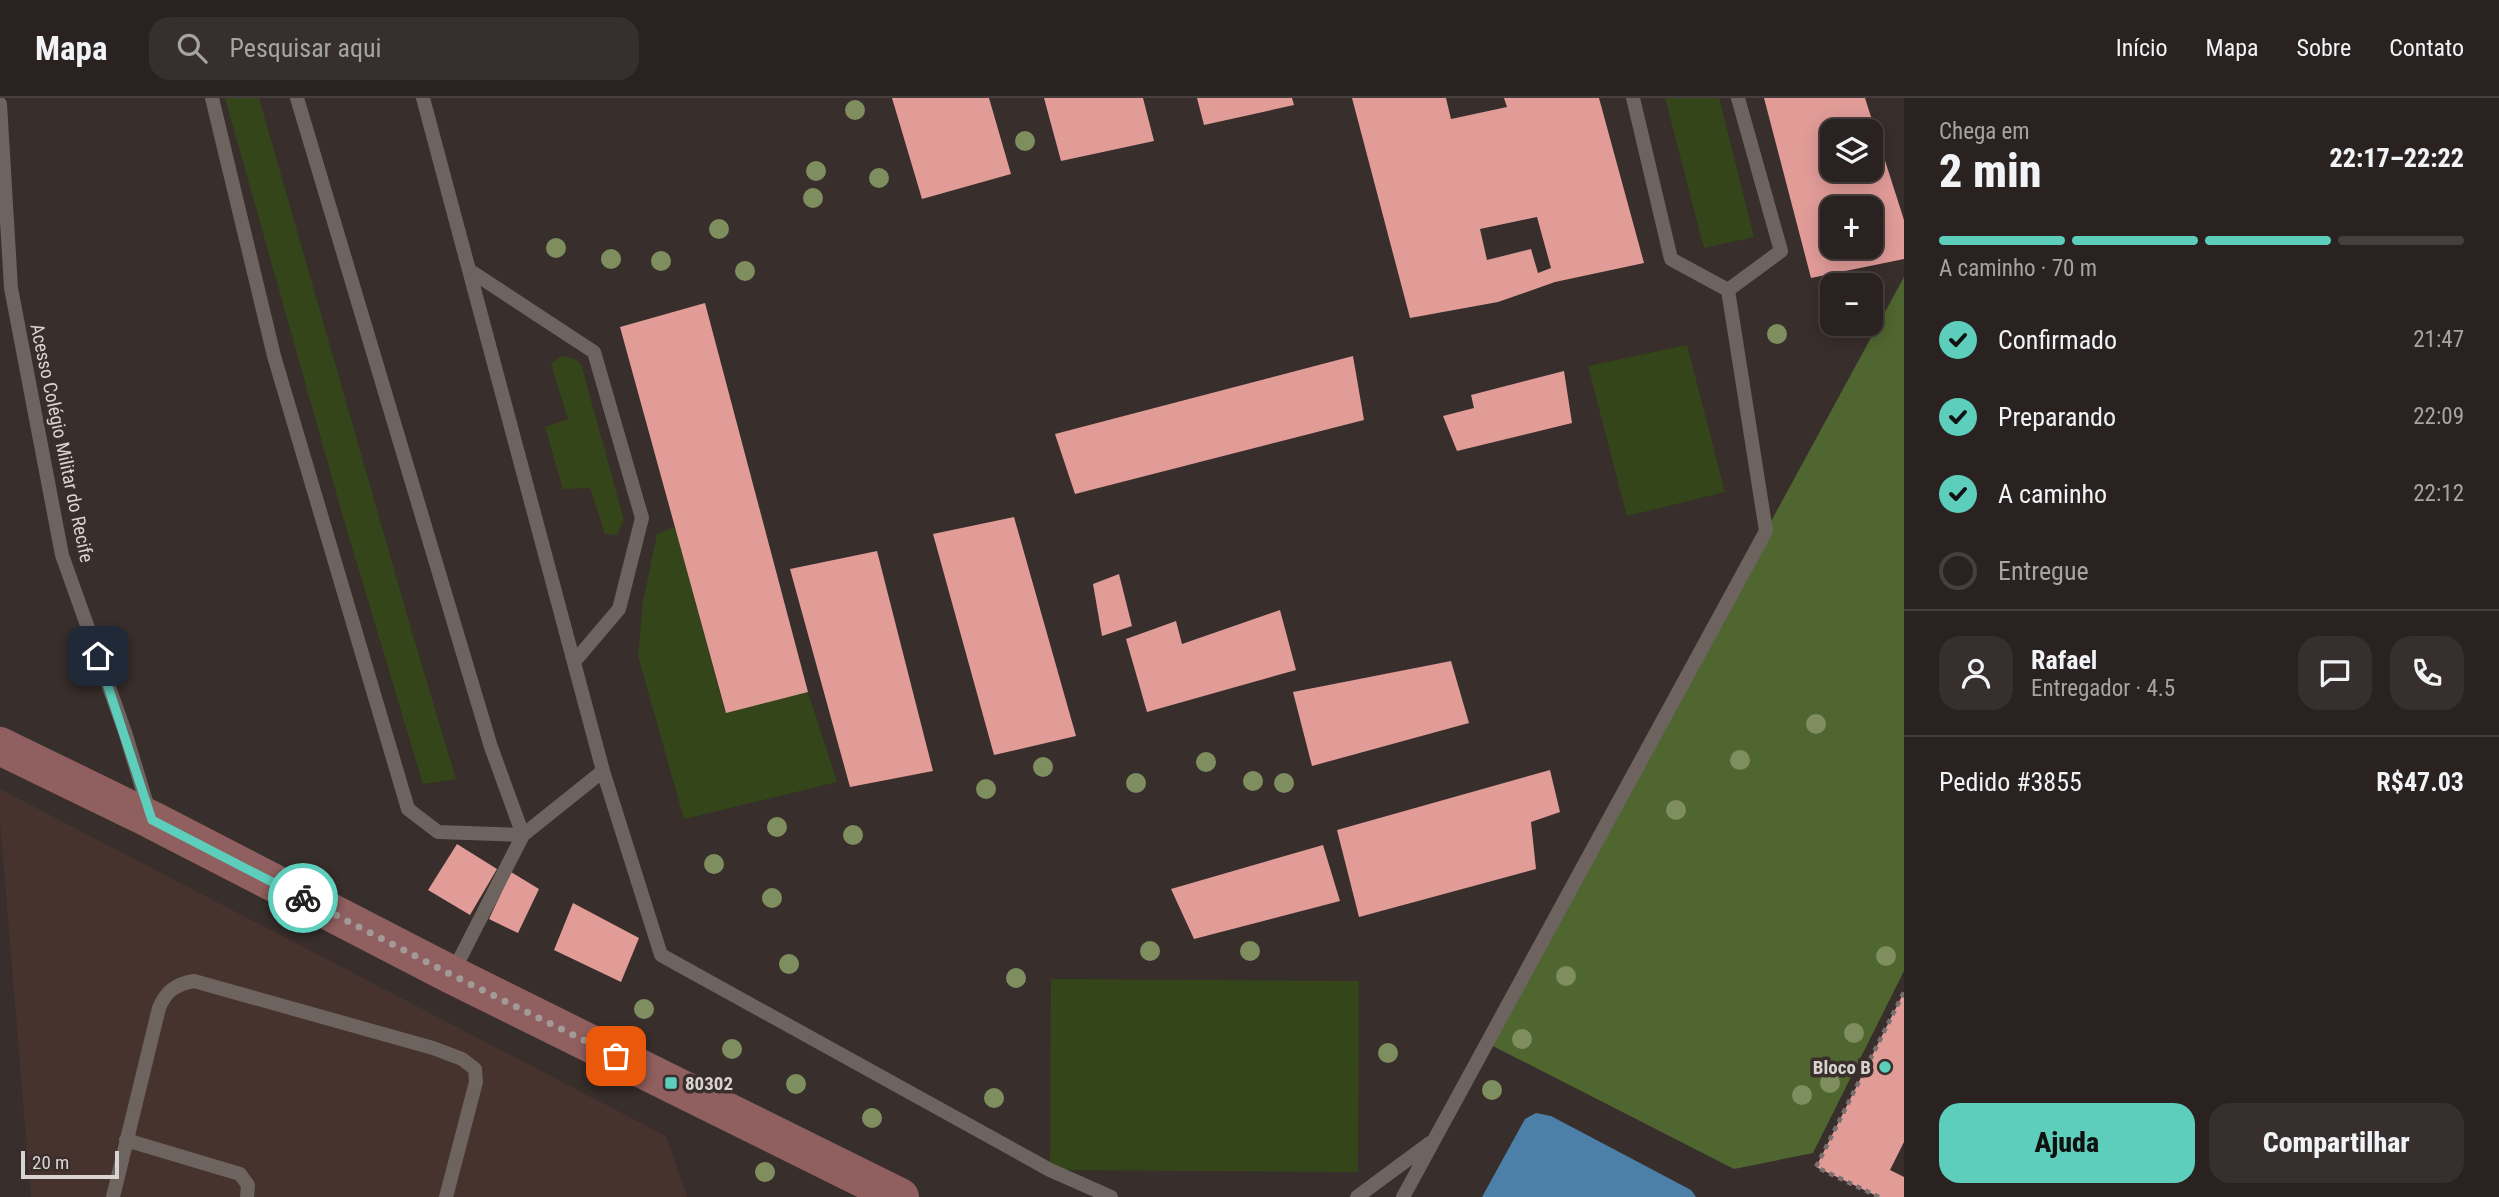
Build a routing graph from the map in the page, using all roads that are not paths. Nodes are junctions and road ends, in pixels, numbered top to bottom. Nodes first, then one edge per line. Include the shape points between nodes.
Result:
1 (212, 98) edge
2 (297, 98) edge
3 (423, 98) edge
4 (1633, 98) edge
5 (1738, 98) edge
6 (0, 104) edge
7 (469, 270) junction
8 (1728, 289) junction
9 (574, 662) junction
10 (0, 746) edge
11 (603, 771) junction
12 (152, 820) junction
13 (523, 835) junction
14 (452, 975) junction
15 (126, 1140) junction
16 (1434, 1140) junction
17 (113, 1197) edge
18 (247, 1197) edge
19 (446, 1197) edge
20 (900, 1197) edge
21 (1111, 1197) edge
22 (1357, 1197) edge
23 (1403, 1197) edge

1 - 13 lane via 274,356 408,809 438,832
2 - 13 lane via 491,747
3 - 7 lane
4 - 8 lane via 1671,259
5 - 8 lane via 1781,251
6 - 12 lane, Acesso Colégio Militar do Recife via 11,288 62,555
7 - 9 lane
7 - 9 lane via 594,352 642,518 619,609
8 - 16 lane via 1766,531
9 - 11 lane
10 - 12 main road
11 - 13 lane
11 - 21 lane via 661,955 1050,1170
12 - 14 main road
13 - 14 lane
14 - 20 main road
15 - 17 lane
15 - 18 lane via 240,1174 248,1185
15 - 19 lane via 163,998 170,989 194,981 433,1048 475,1069 476,1083
16 - 22 lane
16 - 23 lane

